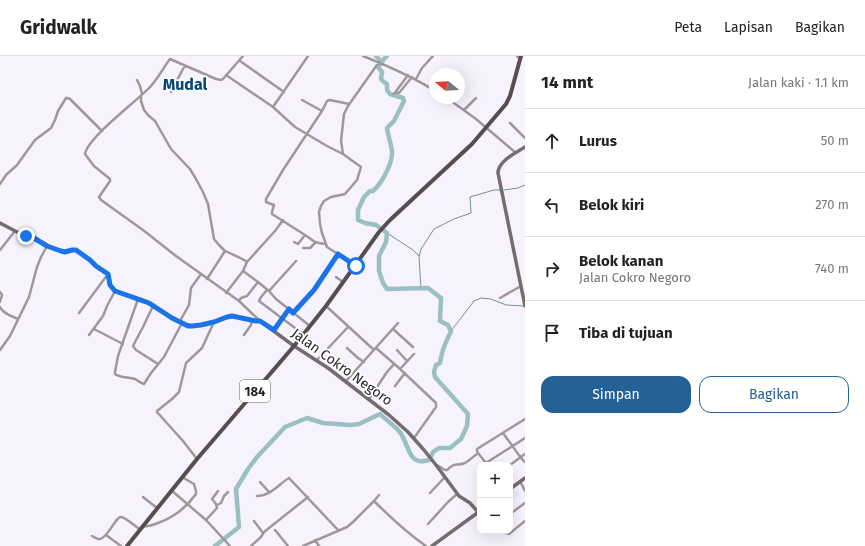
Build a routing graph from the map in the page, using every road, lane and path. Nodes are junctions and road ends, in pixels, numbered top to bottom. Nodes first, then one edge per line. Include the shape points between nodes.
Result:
1 (172, 56) edge
2 (243, 56) edge
3 (308, 56) edge
4 (363, 56) edge
5 (433, 56) edge
6 (519, 57) edge
7 (170, 59) junction
8 (240, 61) junction
9 (380, 63) junction
10 (185, 65) junction
11 (408, 75) junction
12 (226, 76) junction
13 (412, 77) junction
14 (416, 79) junction
15 (137, 80) dead end
16 (429, 87) edge
17 (171, 92) dead end
18 (284, 92) junction
19 (142, 95) junction
20 (476, 98) dead end
21 (302, 100) dead end
22 (349, 104) junction
23 (456, 104) edge
24 (273, 107) junction
25 (464, 110) junction
26 (322, 111) junction
27 (510, 123) dead end
28 (487, 128) junction
29 (102, 131) junction
30 (306, 134) junction
31 (525, 138) edge
32 (525, 147) edge
33 (516, 153) junction
34 (343, 154) junction
35 (0, 184) edge
36 (283, 220) junction
37 (0, 223) edge
38 (14, 231) junction
39 (305, 235) junction
40 (294, 242) dead end
41 (316, 242) junction
42 (325, 244) junction
43 (47, 246) junction
44 (303, 248) dead end
45 (0, 250) edge
46 (225, 251) junction
47 (338, 254) junction
48 (296, 261) dead end
49 (246, 262) junction
50 (356, 266) junction
51 (243, 271) junction
52 (108, 274) junction
53 (200, 274) junction
54 (336, 277) dead end
55 (207, 279) junction
56 (258, 282) junction
57 (343, 282) junction
58 (520, 286) junction
59 (268, 290) junction
60 (115, 291) junction
61 (0, 292) edge
62 (226, 293) junction
63 (500, 298) dead end
64 (138, 299) junction
65 (239, 301) junction
66 (0, 302) edge
67 (153, 306) junction
68 (326, 306) junction
69 (525, 306) edge
70 (0, 307) edge
71 (289, 309) junction
72 (79, 313) dead end
73 (293, 313) junction
74 (18, 319) junction
75 (283, 319) junction
76 (252, 320) junction
77 (260, 321) junction
78 (181, 322) junction
79 (214, 322) junction
80 (398, 323) dead end
81 (310, 326) junction
82 (348, 327) junction
83 (94, 329) junction
84 (393, 329) junction
85 (274, 330) junction
86 (303, 334) junction
87 (89, 335) dead end
88 (244, 335) dead end
89 (123, 344) junction
90 (294, 346) junction
91 (413, 347) dead end
92 (347, 348) dead end
93 (375, 349) junction
94 (0, 350) edge
95 (397, 350) dead end
96 (414, 354) dead end
97 (317, 360) junction
98 (364, 362) junction
99 (408, 362) junction
100 (158, 364) junction
101 (394, 364) junction
102 (400, 369) junction
103 (405, 374) junction
104 (346, 382) junction
105 (395, 386) dead end
106 (369, 399) junction
107 (525, 419) edge
108 (503, 433) junction
109 (414, 438) junction
110 (525, 438) edge
111 (512, 446) junction
112 (478, 453) junction
113 (525, 454) edge
114 (520, 458) junction
115 (197, 459) junction
116 (484, 462) edge
117 (488, 462) edge
118 (525, 462) edge
119 (513, 463) edge
120 (436, 465) junction
121 (182, 477) junction
122 (445, 477) junction
123 (525, 478) edge
124 (520, 481) junction
125 (260, 482) dead end
126 (513, 487) edge
127 (171, 490) junction
128 (218, 491) dead end
129 (525, 491) edge
130 (228, 492) dead end
131 (269, 492) junction
132 (430, 493) dead end
133 (457, 494) junction
134 (379, 495) dead end
135 (257, 496) dead end
136 (143, 497) dead end
137 (308, 497) junction
138 (374, 501) junction
139 (525, 503) edge
140 (188, 504) junction
141 (217, 505) junction
142 (157, 508) junction
143 (477, 510) edge
144 (513, 512) edge
145 (477, 513) edge
146 (206, 520) junction
147 (254, 521) dead end
148 (525, 521) edge
149 (428, 524) dead end
150 (141, 528) junction
151 (274, 530) dead end
152 (338, 530) junction
153 (513, 531) edge
154 (263, 533) junction
155 (106, 535) junction
156 (92, 536) dead end
157 (315, 540) junction
158 (121, 546) edge
159 (126, 546) edge
160 (230, 546) edge
161 (251, 546) edge
162 (288, 546) edge
163 (303, 546) edge
164 (319, 546) edge
165 (426, 546) edge
166 (432, 546) edge

1 - 7 street
2 - 8 street
3 - 18 street
4 - 9 street
5 - 14 street
6 - 28 main road, 184 via 508,100
7 - 10 street
7 - 19 street
8 - 12 street
8 - 18 street
9 - 11 street
9 - 22 street
10 - 12 street via 219,80
10 - 17 street
11 - 13 street
11 - 13 street via 395,93 398,94
12 - 24 street
13 - 14 street
14 - 16 street
15 - 19 street
18 - 24 street
19 - 29 street
19 - 46 street via 144,110 155,121 171,149 193,174 204,192 214,239
20 - 25 street
21 - 26 street
22 - 26 street via 329,100
22 - 34 street via 342,131
23 - 25 street
24 - 30 street
25 - 28 street
26 - 30 street
27 - 31 street
28 - 33 street
28 - 50 main road, 184 via 384,226
29 - 35 street via 70,99 65,99 51,128 35,140
29 - 53 street via 86,148 85,154 94,166 110,179 100,194 100,199
30 - 34 street
30 - 36 street via 265,200 274,205 272,214
32 - 33 street
33 - 58 street via 505,160 498,168 498,173
34 - 42 street via 362,169 358,180 347,193 331,197 324,201 319,209
36 - 39 street
36 - 49 street
37 - 38 street
38 - 43 street
38 - 45 street
39 - 40 street via 298,244
39 - 41 street
41 - 42 street
41 - 44 street via 310,248
42 - 47 street via 328,249
43 - 52 street via 63,252 76,250
43 - 74 street via 37,268 29,298
46 - 49 street
46 - 55 street
47 - 50 street
47 - 73 street
48 - 59 street
49 - 51 street
50 - 57 main road, 184
51 - 56 street
51 - 62 street
52 - 60 street via 110,285
52 - 72 street
53 - 55 street
53 - 78 street via 191,288 189,305
54 - 57 street
55 - 62 street
56 - 59 street
56 - 65 street via 247,296
57 - 68 main road, 184
58 - 63 street
58 - 69 street
59 - 71 street
59 - 75 street via 259,301
60 - 64 street, Jalan Cokro Negoro
60 - 83 street
61 - 66 street
62 - 65 street
64 - 67 street, Jalan Cokro Negoro
64 - 89 street
65 - 77 street
67 - 78 street, Jalan Cokro Negoro
67 - 100 street via 133,346
68 - 81 main road, 184
68 - 82 street
70 - 74 street via 8,315
71 - 73 street
71 - 75 street
73 - 81 street
74 - 94 street
75 - 85 street
75 - 86 street
76 - 77 street, Jalan Cokro Negoro
76 - 79 street, Jalan Cokro Negoro via 232,316
76 - 88 street
77 - 85 street, Jalan Cokro Negoro
78 - 79 street, Jalan Cokro Negoro via 188,326
78 - 100 street
79 - 115 street via 202,348 186,363 179,392 157,411
80 - 84 street
81 - 86 main road, 184
82 - 93 street
82 - 97 street
83 - 87 street
83 - 89 street
84 - 91 street
84 - 93 street
85 - 90 street, Jalan Cokro Negoro
86 - 90 main road, 184
89 - 100 street via 115,371 117,376 134,379 143,384
90 - 97 street, Jalan Cokro Negoro
90 - 115 main road, 184
92 - 98 street
93 - 98 street
93 - 101 street
95 - 99 street
96 - 99 street
97 - 104 street, Jalan Cokro Negoro
98 - 104 street
99 - 102 street
101 - 102 street
101 - 106 street
102 - 103 street
103 - 105 street
103 - 109 street via 436,404
104 - 106 street, Jalan Cokro Negoro
106 - 109 street, Jalan Cokro Negoro
107 - 108 street
108 - 111 street
108 - 112 street via 479,448
109 - 120 street, Jalan Cokro Negoro
110 - 111 street
111 - 114 street
111 - 117 street
112 - 116 street
112 - 120 street via 448,470
113 - 114 street
114 - 118 street
114 - 119 street
115 - 121 main road, 184
120 - 122 street, Jalan Cokro Negoro
121 - 127 main road, 184
121 - 140 street via 195,485 196,494
122 - 132 street
122 - 133 street, Jalan Cokro Negoro
123 - 124 street
124 - 126 street
124 - 129 street
125 - 131 street
127 - 140 street
127 - 142 main road, 184
128 - 141 street via 212,499
130 - 141 street via 222,503
131 - 135 street
131 - 137 street via 289,478
133 - 143 street, Jalan Cokro Negoro
133 - 149 street
134 - 138 street
136 - 142 street
137 - 152 street
137 - 154 street
138 - 152 street via 350,525
138 - 165 street
139 - 144 street
140 - 146 street
140 - 150 street via 165,521
141 - 146 street
142 - 150 main road, 184
145 - 166 street
146 - 160 street
147 - 154 street
148 - 153 street
150 - 155 street via 120,517
150 - 159 main road, 184
151 - 162 street
152 - 157 street
154 - 161 street
155 - 156 street via 101,539
155 - 158 street
157 - 163 street
157 - 164 street

